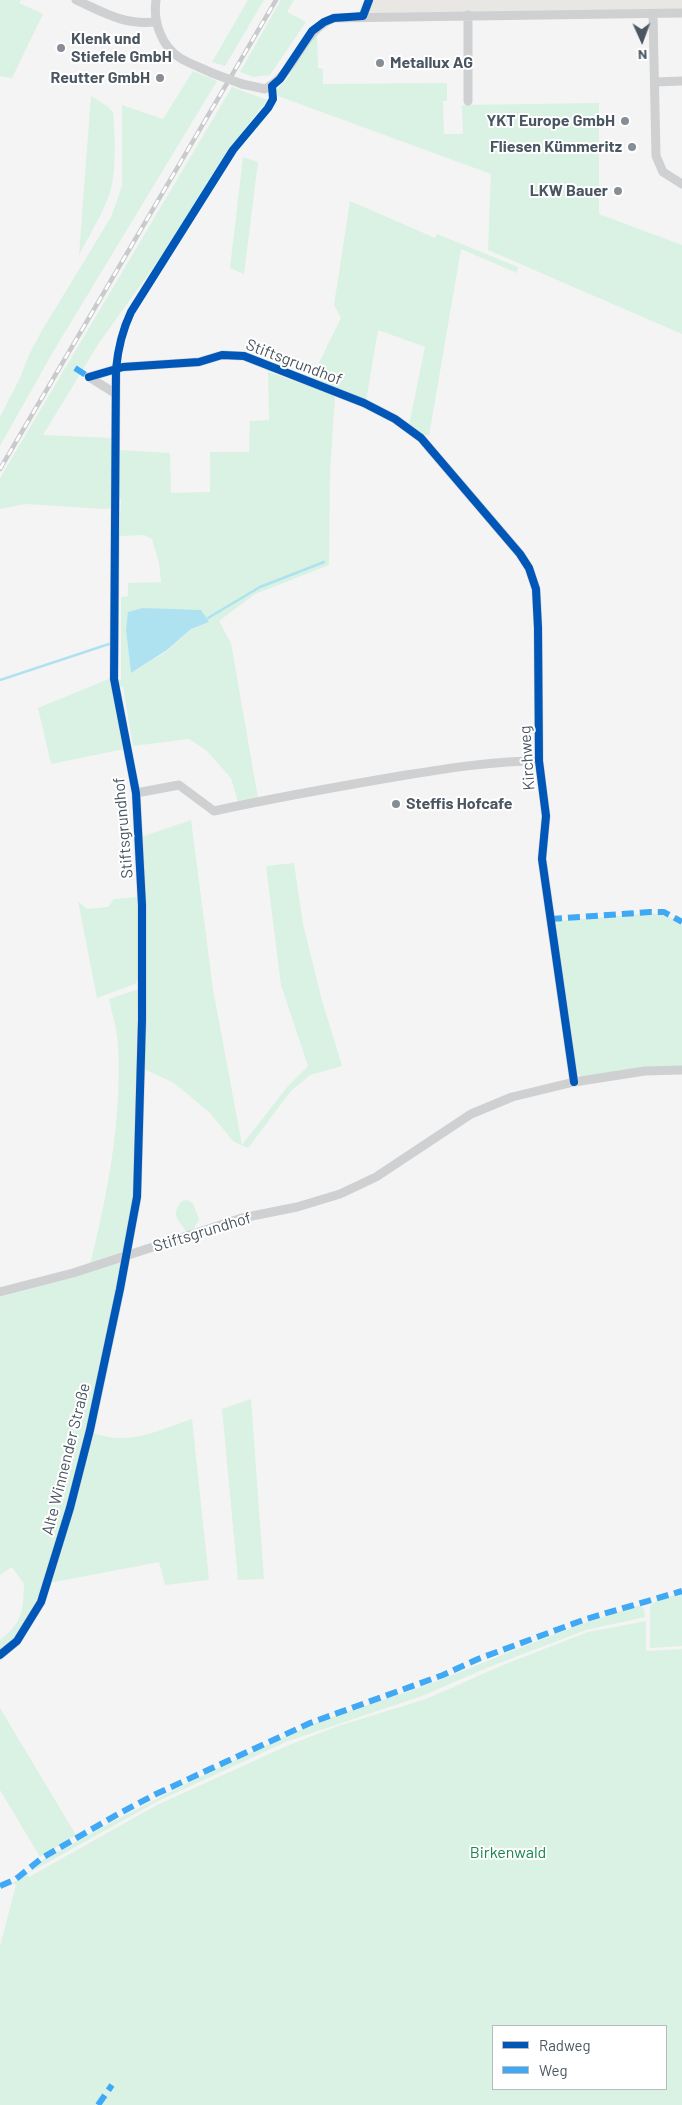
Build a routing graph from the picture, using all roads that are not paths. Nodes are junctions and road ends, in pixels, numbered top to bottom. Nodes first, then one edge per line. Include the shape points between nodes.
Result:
1 (76, 0) edge
2 (156, 0) edge
3 (369, 0) edge
4 (682, 13) edge
5 (654, 14) junction
6 (468, 15) junction
7 (363, 16) junction
8 (155, 22) junction
9 (682, 81) edge
10 (656, 82) junction
11 (468, 102) dead end
12 (682, 184) edge
13 (116, 369) junction
14 (116, 394) junction
15 (443, 462) joint
16 (538, 760) junction
17 (136, 793) junction
18 (682, 1070) edge
19 (574, 1082) junction
20 (126, 1256) junction
21 (0, 1292) edge
22 (0, 1655) edge

1 - 8 street via 120,20
2 - 8 street
3 - 7 street
4 - 5 street
5 - 6 street
5 - 10 street
6 - 7 street
6 - 11 street
7 - 8 street, bridge via 324,22 312,32 280,79 265,89 242,84 179,58 164,42
9 - 10 street
10 - 12 street via 658,164 668,176
13 - 14 street, Stiftsgrundhof
13 - 14 street, Stiftsgrundhof via 89,377
13 - 15 street, Stiftsgrundhof via 199,362 222,355 244,356 395,418 421,438
14 - 17 street, Stiftsgrundhof via 114,679
15 - 16 street, Kirchweg via 520,554 536,589
16 - 17 street, Stiftsgrundhof via 474,765 361,782 214,811 179,785
16 - 19 street, Kirchweg via 546,816 542,859
17 - 20 street, Stiftsgrundhof via 142,915 139,1164 135,1212
18 - 19 street, Stiftsgrundhof via 645,1071
19 - 20 street, Stiftsgrundhof via 512,1097 471,1114 376,1177 340,1194 298,1208 242,1218
20 - 21 street
20 - 22 street, Alte Winnender Straße via 90,1430 44,1593 17,1641

